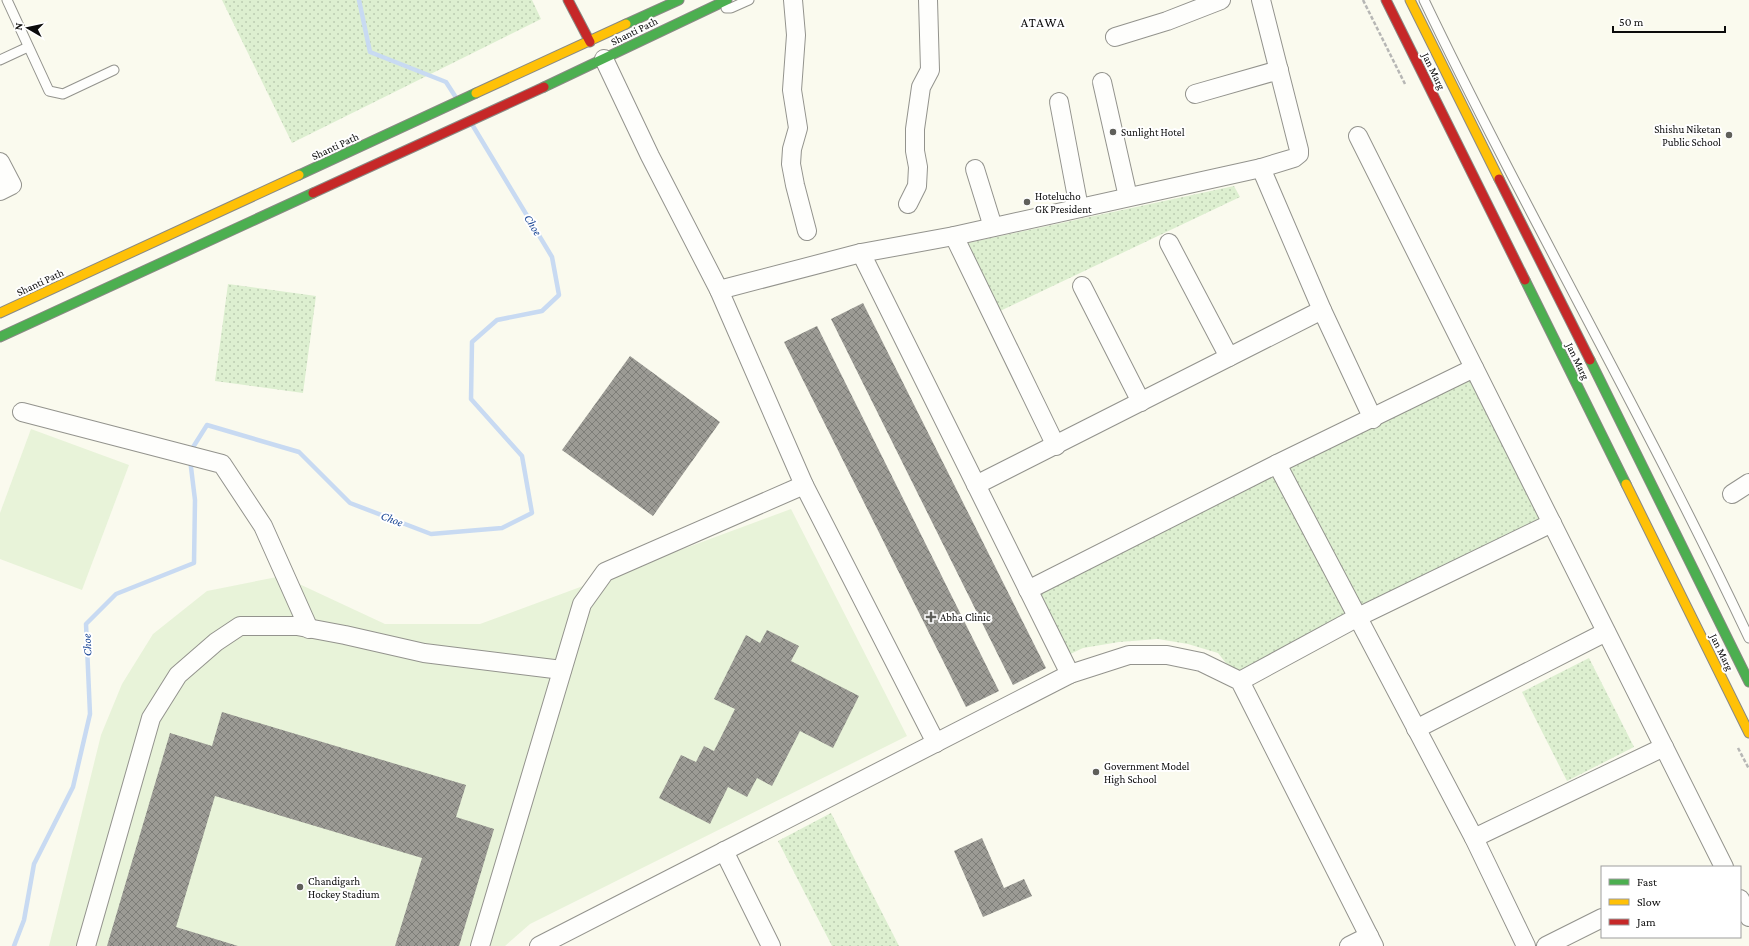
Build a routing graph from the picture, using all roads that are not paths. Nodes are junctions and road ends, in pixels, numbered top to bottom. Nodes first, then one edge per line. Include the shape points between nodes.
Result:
1 (7, 0) edge
2 (568, 0) edge
3 (679, 0) edge
4 (726, 0) edge
5 (749, 0) edge
6 (793, 0) edge
7 (928, 0) edge
8 (1221, 0) edge
9 (1261, 0) edge
10 (1386, 0) edge
11 (1410, 0) edge
12 (1424, 0) edge
13 (708, 9) junction
14 (1115, 37) dead end
15 (590, 42) junction
16 (28, 47) junction
17 (604, 59) junction
18 (0, 60) edge
19 (114, 70) dead end
20 (1279, 70) junction
21 (1102, 82) dead end
22 (1195, 94) dead end
23 (1059, 102) dead end
24 (1358, 136) dead end
25 (0, 162) edge
26 (1261, 168) junction
27 (976, 169) dead end
28 (0, 191) edge
29 (1128, 197) junction
30 (908, 204) dead end
31 (1079, 208) junction
32 (993, 227) junction
33 (807, 231) dead end
34 (954, 236) junction
35 (1169, 243) dead end
36 (861, 253) junction
37 (1082, 286) dead end
38 (719, 290) junction
39 (1322, 310) junction
40 (0, 314) edge
41 (0, 337) edge
42 (1229, 357) junction
43 (1474, 368) junction
44 (1141, 402) junction
45 (22, 412) dead end
46 (1373, 419) junction
47 (1056, 446) junction
48 (1277, 464) junction
49 (1749, 483) edge
50 (804, 485) junction
51 (976, 485) junction
52 (1732, 494) dead end
53 (1552, 524) junction
54 (1028, 590) junction
55 (1358, 617) junction
56 (310, 629) junction
57 (1606, 632) junction
58 (1749, 638) edge
59 (562, 670) junction
60 (1070, 674) junction
61 (1240, 681) junction
62 (1749, 682) edge
63 (1416, 729) junction
64 (1749, 733) edge
65 (936, 743) junction
66 (1664, 747) junction
67 (1474, 838) junction
68 (724, 851) junction
69 (1717, 865) edge
70 (1741, 901) edge
71 (1749, 917) edge
72 (1601, 918) edge
73 (1372, 941) edge
74 (86, 946) edge
75 (480, 946) edge
76 (539, 946) edge
77 (771, 946) edge
78 (1349, 946) edge
79 (1526, 946) edge
80 (1546, 946) edge

1 - 16 lane
2 - 15 main road
3 - 15 main road, Shanti Path
4 - 13 main road, Shanti Path
5 - 13 lane via 731,8
6 - 33 street via 796,35 792,90 798,128 791,164
7 - 30 street via 930,70 921,87 915,129 917,186
8 - 14 street via 1167,21
9 - 20 street
10 - 64 main road, Jan Marg
11 - 62 main road, Jan Marg via 1679,536
12 - 58 lane via 1464,85 1700,535
13 - 17 main road, Shanti Path
15 - 40 main road, Shanti Path via 498,82
16 - 18 lane
16 - 19 lane via 49,91 63,94
17 - 38 street via 650,156
17 - 41 main road, Shanti Path
20 - 22 street
20 - 26 street via 1298,154 1294,158
21 - 29 street
23 - 31 street
24 - 43 street
25 - 28 street via 12,185
26 - 29 street
26 - 39 street
27 - 32 street
29 - 31 street
31 - 32 street
32 - 34 street
34 - 36 street
34 - 47 street
35 - 42 street
36 - 38 street
36 - 51 street
37 - 44 street
38 - 50 street
39 - 42 street
39 - 46 street
42 - 44 street
43 - 46 street
43 - 53 street
44 - 47 street
45 - 56 street via 222,464 263,526
46 - 48 street
47 - 51 street
48 - 54 street
48 - 55 street
49 - 52 street
50 - 59 street via 605,572 582,604
50 - 65 street
51 - 54 street
53 - 55 street
53 - 57 street
54 - 60 street
55 - 61 street
55 - 63 street
56 - 59 street via 424,654
56 - 74 street via 297,626 240,626 216,642 178,675 151,718
57 - 63 street
57 - 66 street
59 - 75 street
60 - 61 street via 1129,655 1168,655 1201,662
60 - 65 street
61 - 73 street
63 - 67 street
65 - 68 street
66 - 67 street
66 - 69 street
67 - 79 street
68 - 76 street
68 - 77 street
70 - 71 street
72 - 80 street
73 - 78 street

